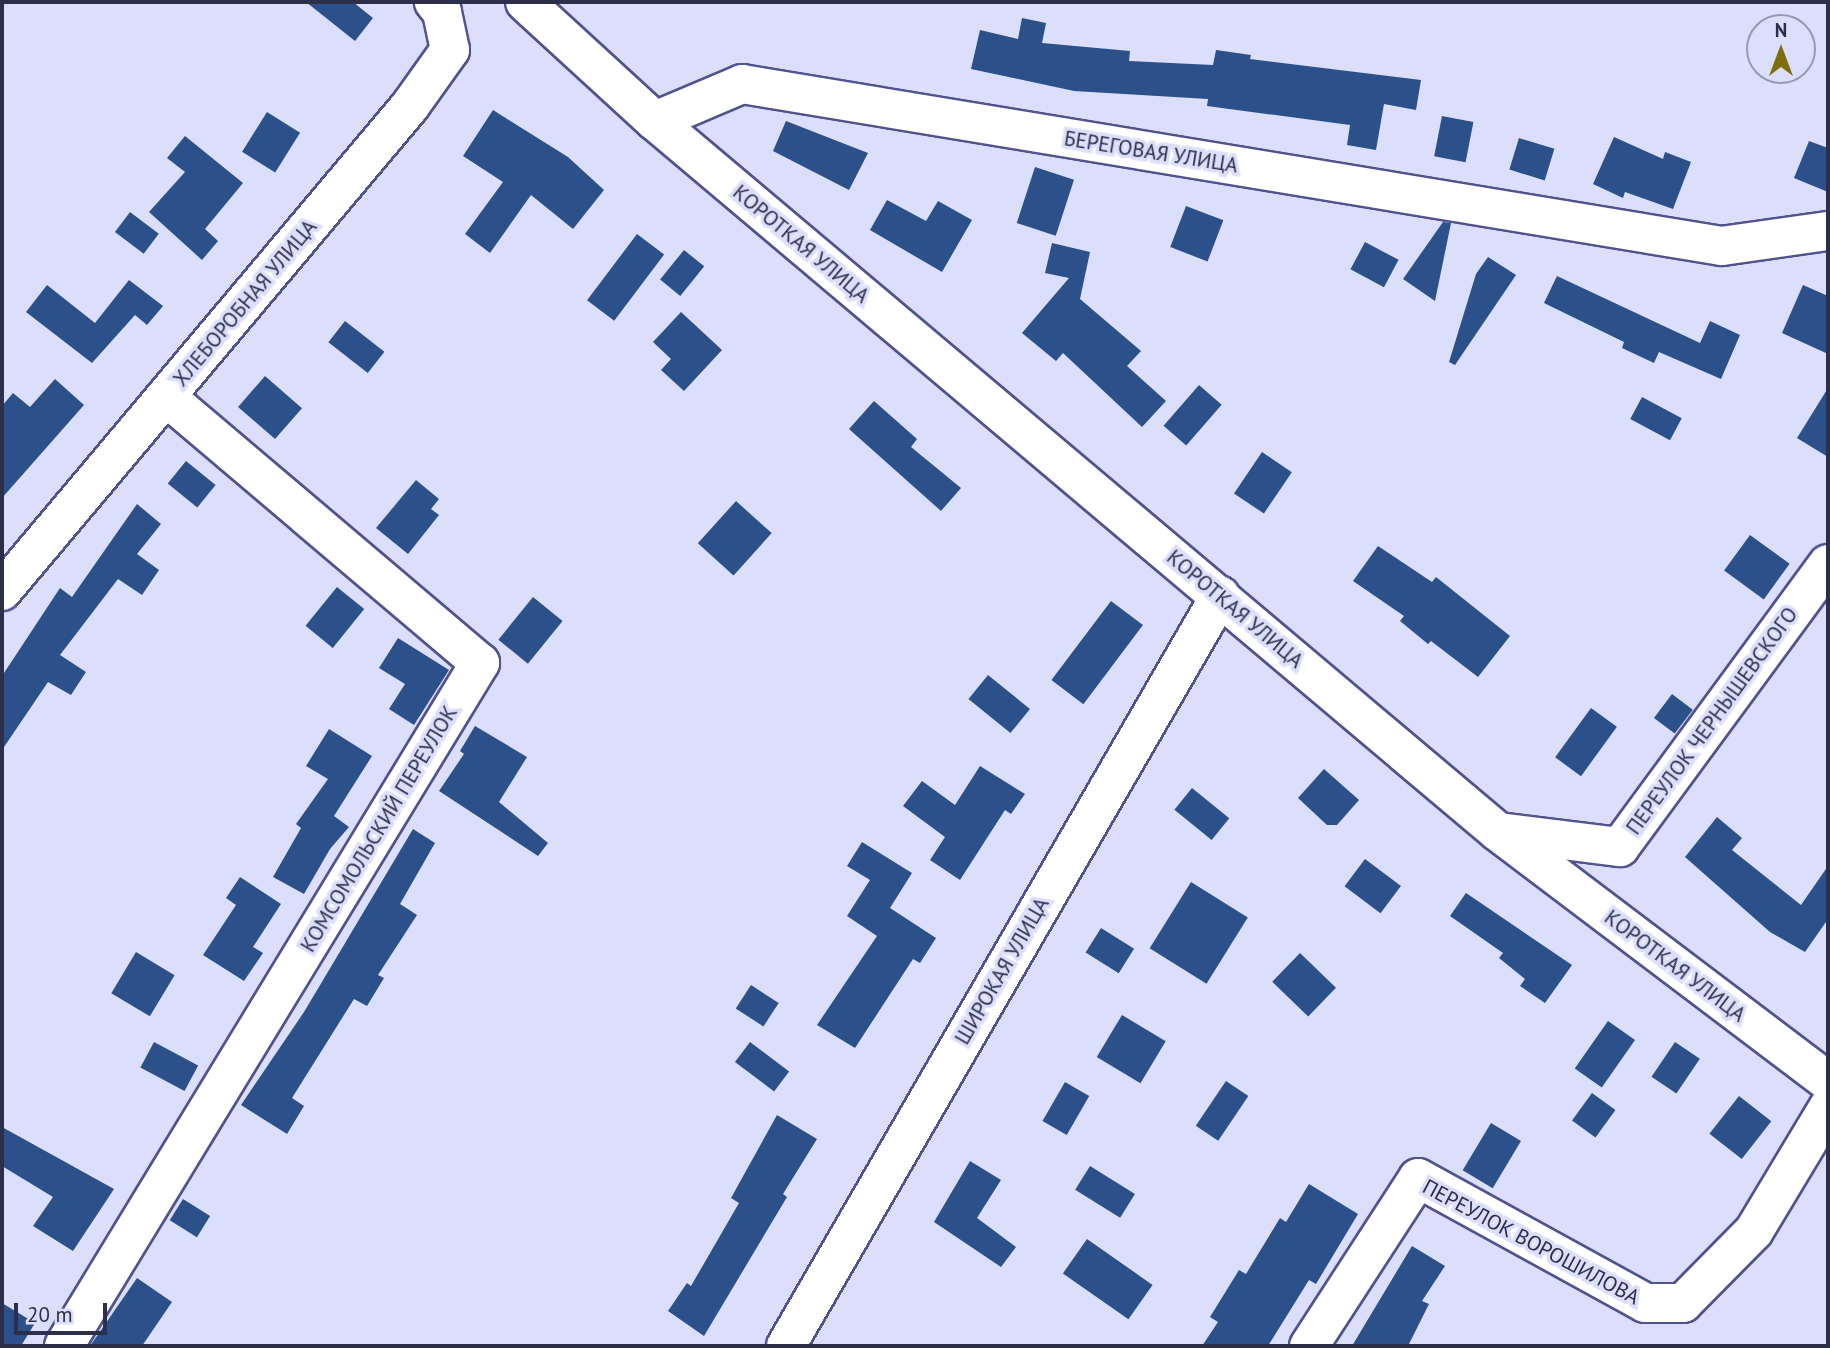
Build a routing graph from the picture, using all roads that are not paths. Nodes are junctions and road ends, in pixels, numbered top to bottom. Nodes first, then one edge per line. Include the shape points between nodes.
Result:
1 (434, 2) edge
2 (525, 2) edge
3 (655, 121) junction
4 (1828, 231) edge
5 (166, 397) junction
6 (1828, 564) edge
7 (2, 591) edge
8 (1220, 596) junction
9 (1497, 831) junction
10 (1828, 1081) edge
11 (1828, 1108) edge
12 (64, 1346) edge
13 (786, 1346) edge
14 (1308, 1346) edge

1 - 5 street, ХЛЕБОРОБНАЯ УЛИЦА via 442,12 450,50 410,106
2 - 3 street
3 - 4 street, БЕРЕГОВАЯ УЛИЦА via 742,84 1722,246
3 - 8 street, КОРОТКАЯ УЛИЦА
5 - 7 street, ХЛЕБОРОБНАЯ УЛИЦА
5 - 12 street, КОМСОМОЛЬСКИЙ ПЕРЕУЛОК via 480,663
6 - 9 street, ПЕРЕУЛОК ЧЕРНЫШЕВСКОГО via 1620,846
8 - 9 street, КОРОТКАЯ УЛИЦА
8 - 13 street, ШИРОКАЯ УЛИЦА
9 - 10 street, КОРОТКАЯ УЛИЦА
11 - 14 street, ПЕРЕУЛОК ВОРОШИЛОВА via 1754,1231 1683,1303 1645,1303 1418,1178

